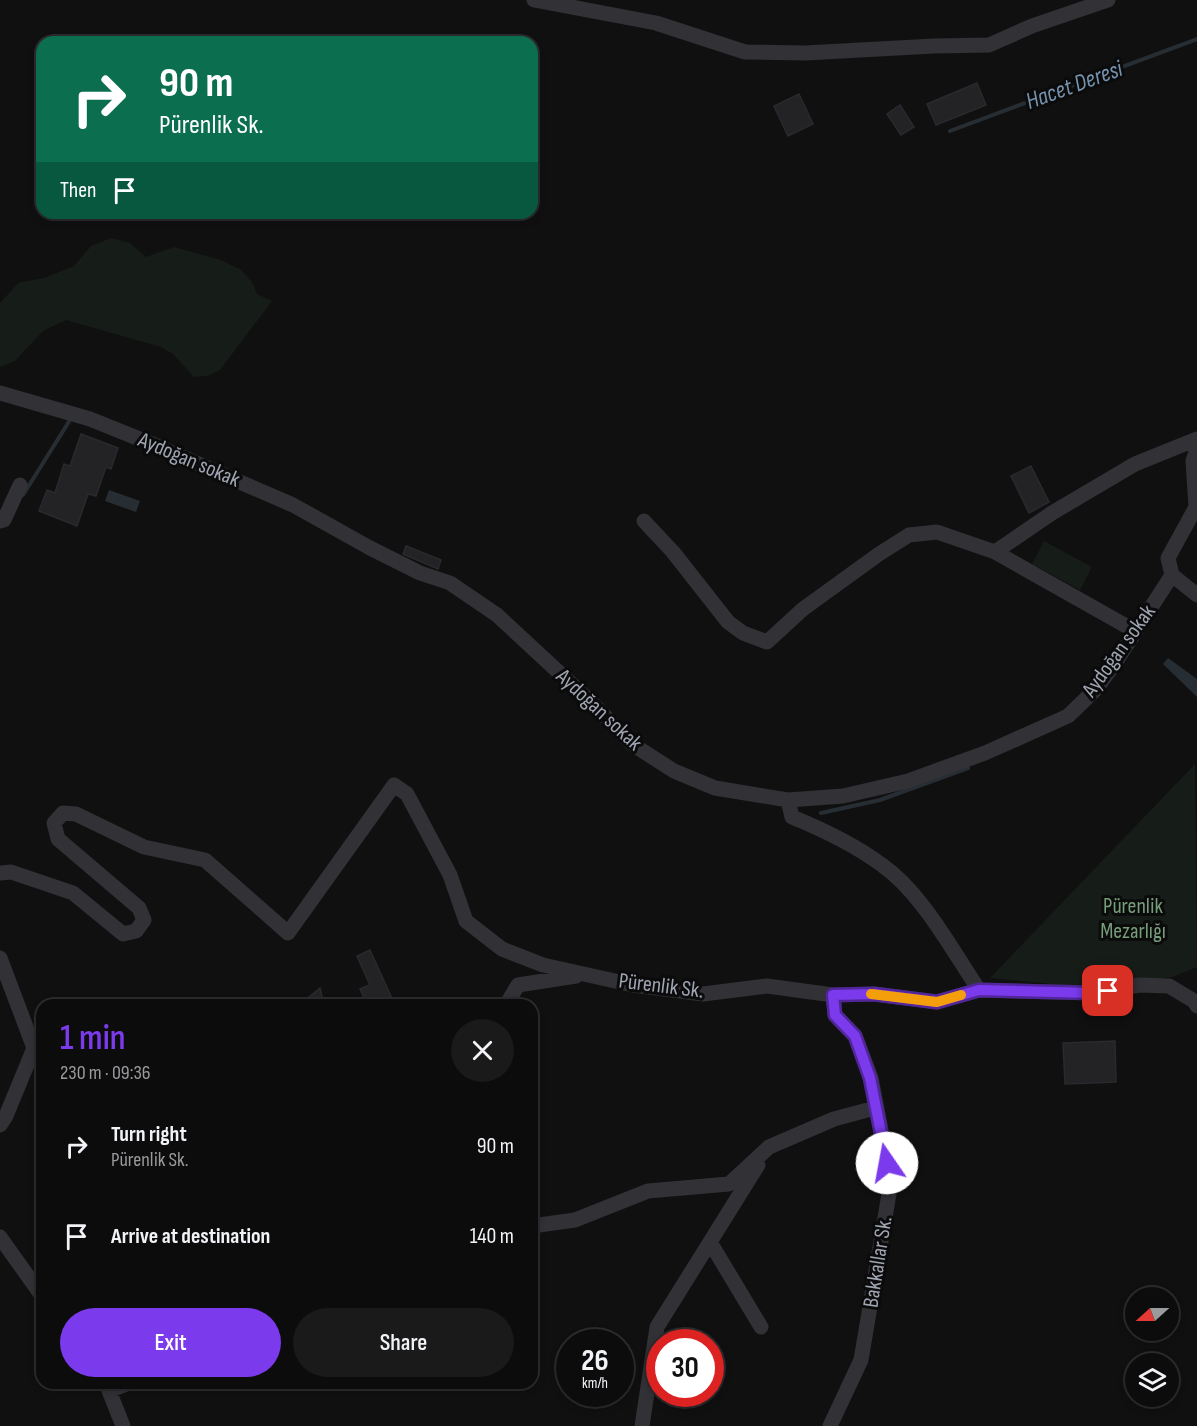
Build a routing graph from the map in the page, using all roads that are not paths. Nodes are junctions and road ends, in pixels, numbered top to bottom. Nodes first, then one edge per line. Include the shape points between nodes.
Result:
1 (534, 0) edge
2 (1108, 0) edge
3 (0, 393) edge
4 (1197, 439) edge
5 (1197, 449) edge
6 (20, 485) dead end
7 (0, 521) edge
8 (644, 521) dead end
9 (995, 552) junction
10 (1172, 575) junction
11 (1197, 595) edge
12 (1136, 631) junction
13 (788, 800) junction
14 (0, 873) edge
15 (0, 958) edge
16 (585, 975) junction
17 (979, 990) junction
18 (833, 995) junction
19 (510, 999) edge
20 (1197, 1006) edge
21 (36, 1045) edge
22 (36, 1054) edge
23 (875, 1108) junction
24 (0, 1125) edge
25 (769, 1147) junction
26 (538, 1225) edge
27 (0, 1237) edge
28 (710, 1242) junction
29 (36, 1288) edge
30 (761, 1327) dead end
31 (109, 1389) edge
32 (123, 1426) edge
33 (642, 1426) edge
34 (831, 1426) edge

1 - 2 street via 656,23 745,52 805,53 989,45
3 - 13 street, Aydoğan sokak via 90,419 152,444 293,505 420,573 450,583 497,615 632,744 674,771 715,788
4 - 9 street via 1135,464
5 - 10 street via 1193,461 1196,507 1168,558
6 - 7 street via 4,520
8 - 9 street via 728,622 767,642 803,609 909,536 937,532
9 - 12 street
10 - 11 street
10 - 12 street, Aydoğan sokak
12 - 13 street, Aydoğan sokak via 1096,689 1068,717 908,781 843,796
13 - 17 street via 792,817 827,831 884,866 916,898
14 - 16 street, Pürenlik Sk. via 11,872 73,893 123,934 136,932 144,920 139,908 58,839 54,823 63,813 75,814 144,847 205,860 288,933 394,785 407,794 450,875 466,921 502,949 543,965
15 - 21 street
16 - 18 street, Pürenlik Sk. via 703,994 767,986
16 - 19 street via 518,986
17 - 18 street, Pürenlik Sk. via 937,1002 874,994
17 - 20 street, Pürenlik Sk. via 1092,993 1140,985 1169,986
18 - 23 street, Bakkallar Sk. via 835,1015 855,1036 870,1078
22 - 24 street
23 - 25 street via 834,1119
23 - 34 street, Bakkallar Sk. via 891,1182 861,1360
25 - 26 street via 729,1184 648,1191 575,1220
25 - 28 street
27 - 29 street
28 - 30 street
28 - 33 street via 657,1327
31 - 32 street

